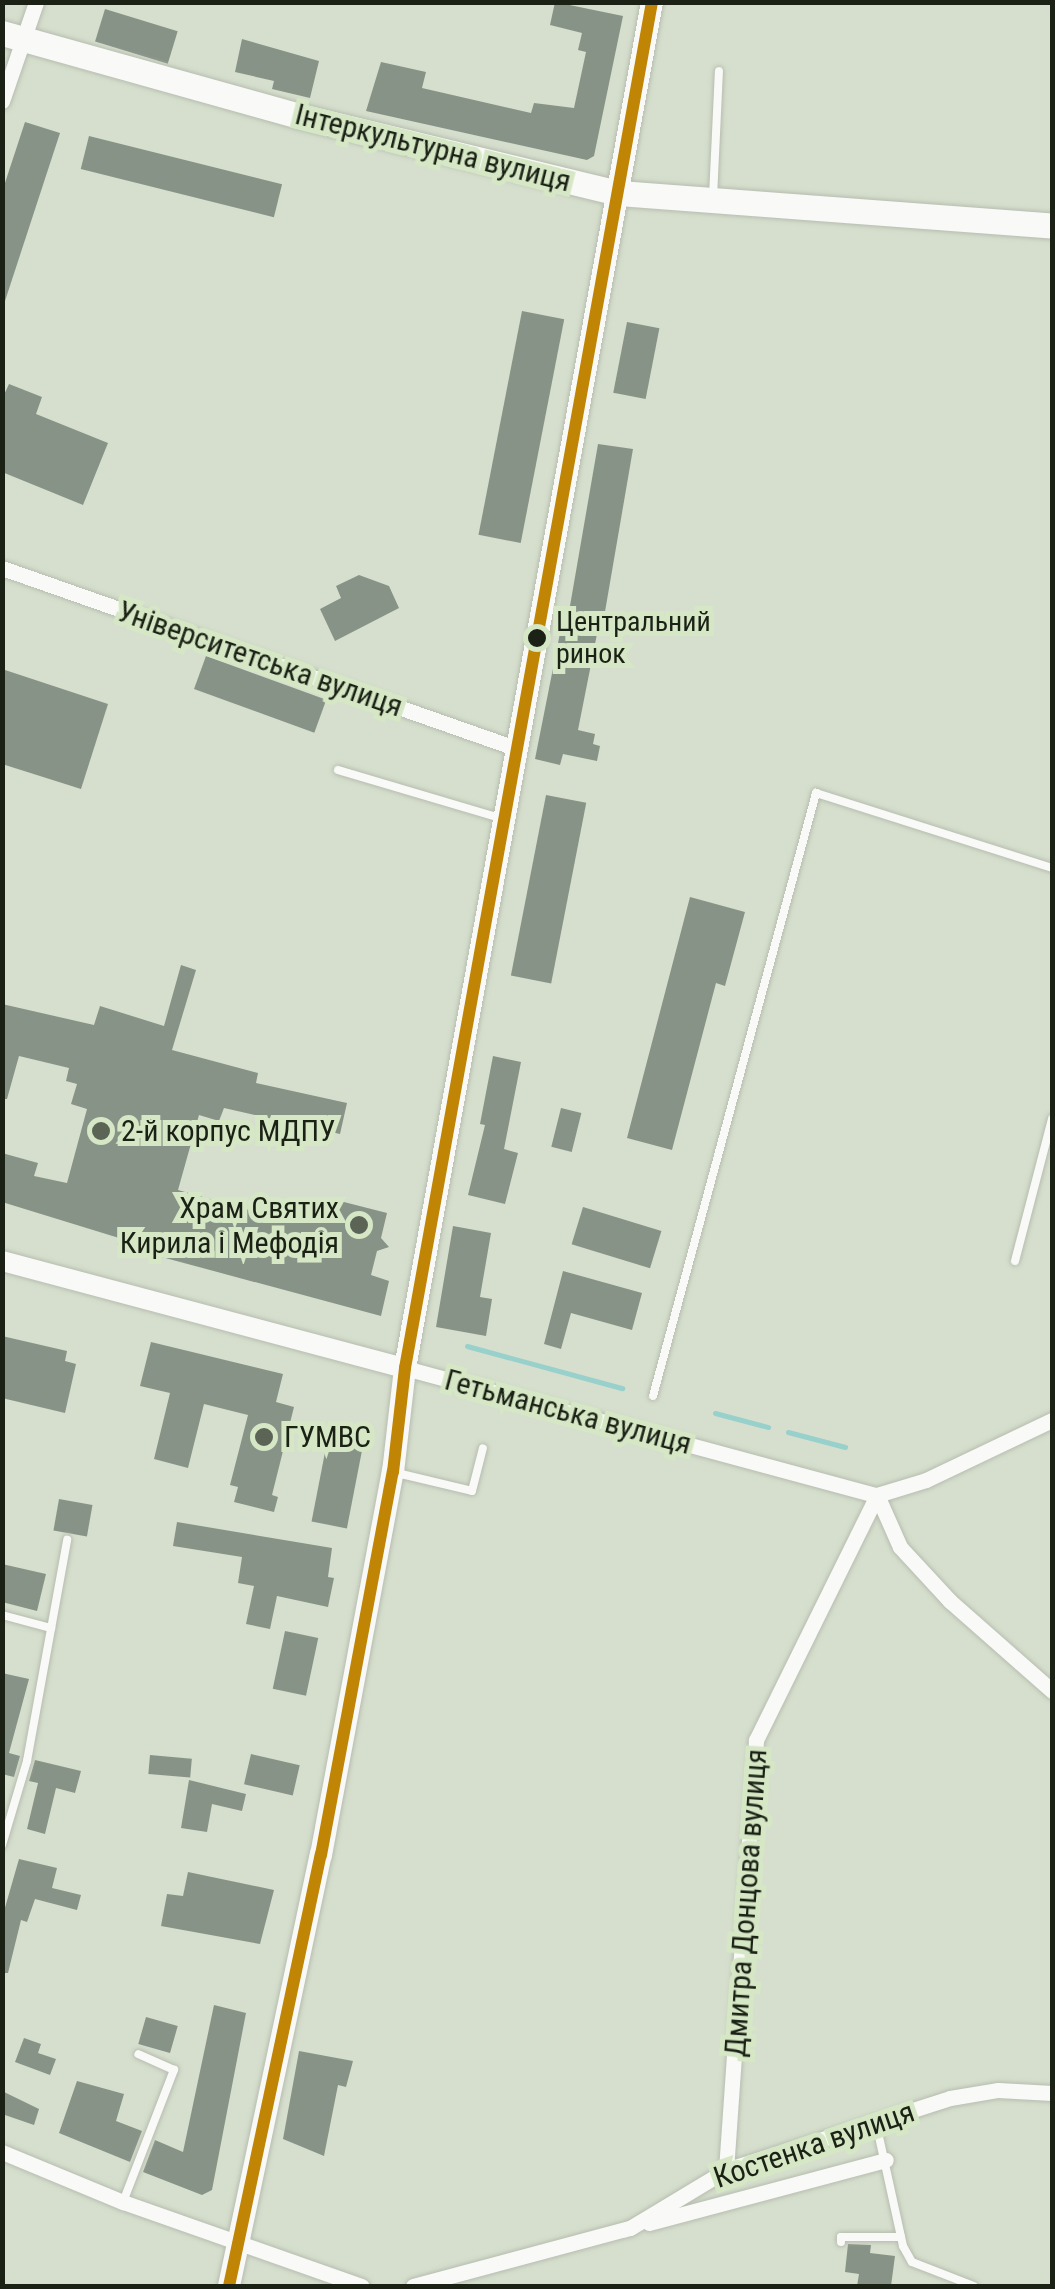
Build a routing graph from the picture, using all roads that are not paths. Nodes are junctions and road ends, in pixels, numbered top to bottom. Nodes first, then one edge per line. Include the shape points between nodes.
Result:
1 (36, 2) edge
2 (652, 2) edge
3 (14, 36) edge
4 (719, 71) dead end
5 (2, 100) edge
6 (618, 193) junction
7 (713, 202) junction
8 (1052, 226) edge
9 (2, 568) edge
10 (518, 749) junction
11 (338, 770) dead end
12 (503, 820) junction
13 (1052, 868) edge
14 (1052, 1119) edge
15 (2, 1261) edge
16 (1016, 1261) dead end
17 (405, 1368) junction
18 (653, 1396) dead end
19 (1052, 1420) edge
20 (483, 1448) dead end
21 (393, 1472) junction
22 (877, 1496) junction
23 (67, 1540) dead end
24 (2, 1615) edge
25 (51, 1628) junction
26 (1052, 1691) edge
27 (2, 1845) edge
28 (138, 2054) dead end
29 (1052, 2093) edge
30 (876, 2123) junction
31 (2, 2152) edge
32 (886, 2160) junction
33 (726, 2170) junction
34 (124, 2202) junction
35 (630, 2228) junction
36 (901, 2237) junction
37 (239, 2240) junction
38 (841, 2242) dead end
39 (229, 2286) edge
40 (362, 2286) edge
41 (413, 2286) edge
42 (974, 2286) edge

1 - 3 street
2 - 6 main road
3 - 5 street
3 - 6 highway, Інтеркультурна вулиця via 300,116
4 - 7 lane
6 - 7 highway, Інтеркультурна вулиця
6 - 10 main road
7 - 8 highway, Інтеркультурна вулиця
9 - 10 street, Університетська вулиця
10 - 12 main road
11 - 12 lane
12 - 17 main road
13 - 18 lane via 816,793
14 - 16 lane
15 - 17 street, Гетьманська вулиця
17 - 21 main road
17 - 22 street, Гетьманська вулиця
19 - 22 street
20 - 21 lane via 472,1492
21 - 37 main road
22 - 26 street via 900,1547
22 - 33 street, Дмитра Донцова вулиця via 756,1740
23 - 25 lane
24 - 25 lane
25 - 27 lane
28 - 34 lane via 174,2070
29 - 30 street, Костенка вулиця via 998,2090 950,2098
30 - 32 lane
30 - 33 street, Костенка вулиця
31 - 34 street
32 - 35 street
32 - 36 lane
33 - 35 street, Костенка вулиця
34 - 37 street
35 - 41 street, Костенка вулиця
36 - 38 lane
36 - 42 lane via 912,2262
37 - 39 main road
37 - 40 street

